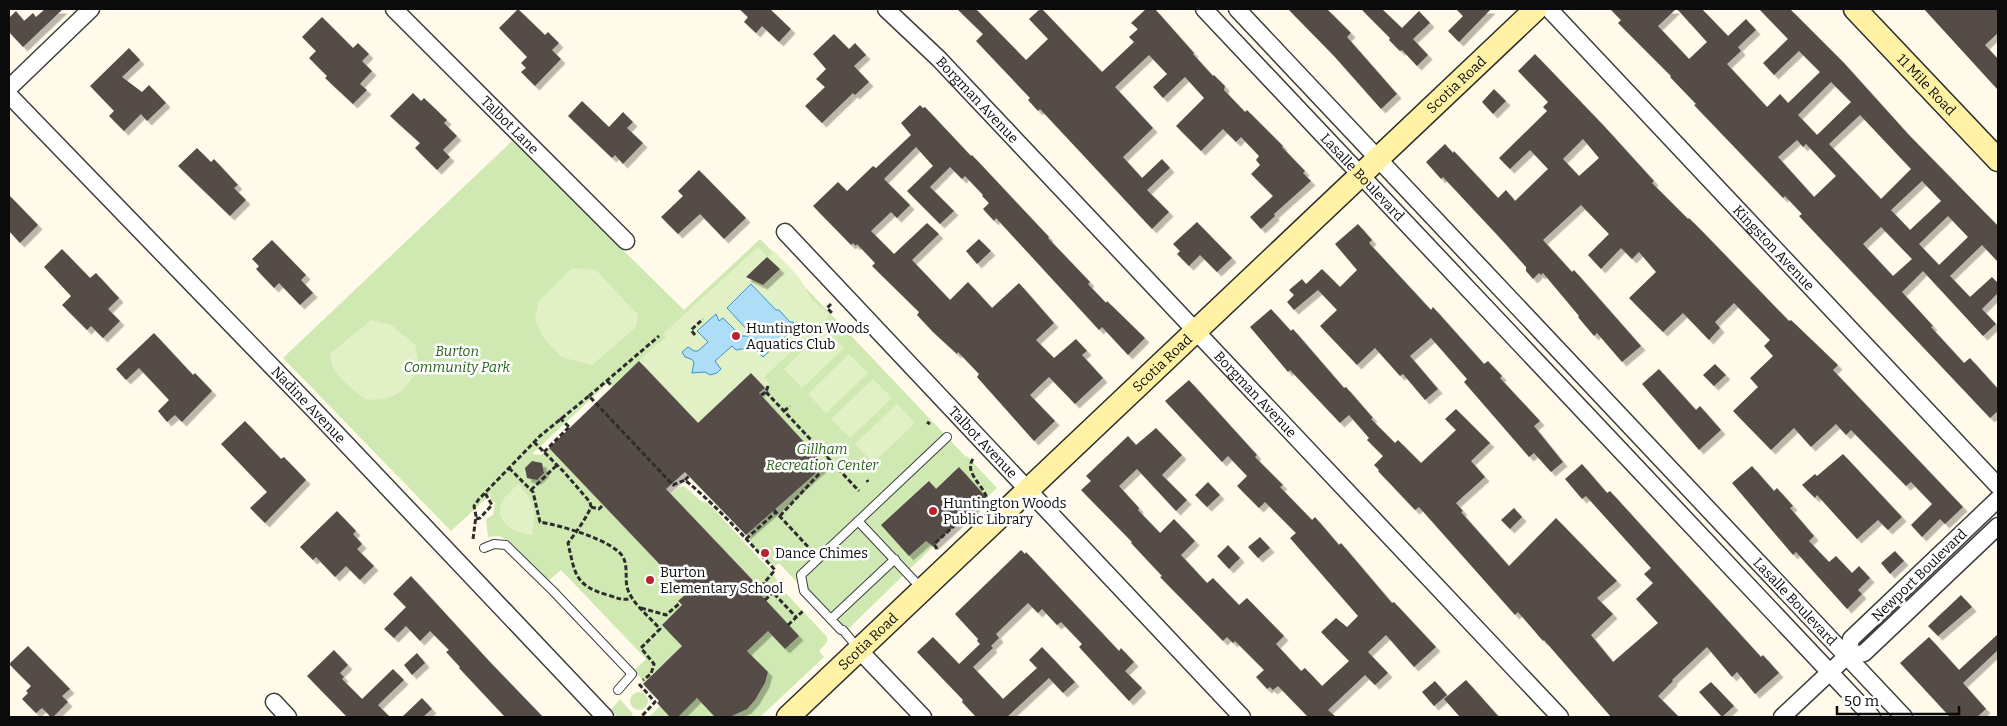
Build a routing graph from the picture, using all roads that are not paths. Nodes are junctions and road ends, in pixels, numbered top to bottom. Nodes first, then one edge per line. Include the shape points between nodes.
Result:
1 (91, 9) edge
2 (394, 9) edge
3 (886, 9) edge
4 (1204, 9) edge
5 (1236, 9) edge
6 (1536, 9) edge
7 (1548, 9) edge
8 (1855, 9) edge
9 (9, 88) edge
10 (9, 94) edge
11 (1378, 159) junction
12 (1998, 160) edge
13 (1360, 176) junction
14 (785, 232) dead end
15 (626, 241) dead end
16 (1538, 329) junction
17 (1196, 332) junction
18 (1522, 344) junction
19 (947, 437) dead end
20 (1686, 486) junction
21 (1998, 486) edge
22 (1028, 490) junction
23 (1998, 500) edge
24 (1669, 502) junction
25 (858, 521) junction
26 (1998, 526) edge
27 (484, 548) dead end
28 (895, 559) junction
29 (923, 590) junction
30 (831, 619) junction
31 (859, 650) junction
32 (1847, 656) junction
33 (1830, 672) junction
34 (618, 690) dead end
35 (274, 702) dead end
36 (288, 717) edge
37 (606, 717) edge
38 (788, 717) edge
39 (923, 717) edge
40 (1242, 717) edge
41 (1560, 717) edge
42 (1782, 717) edge
43 (1872, 717) edge
44 (1904, 717) edge

1 - 9 street
2 - 15 street, Talbot Lane
3 - 17 street, Borgman Avenue via 939,58
4 - 13 street, Lasalle Boulevard
5 - 11 street, Lasalle Boulevard
6 - 11 street, Scotia Road
7 - 21 street, Kingston Avenue
8 - 12 street, 11 Mile Road
10 - 37 street, Nadine Avenue
11 - 13 street, Scotia Road
11 - 16 street, Lasalle Boulevard
13 - 17 street, Scotia Road
13 - 18 street, Lasalle Boulevard
14 - 22 street, Talbot Avenue
16 - 18 street
16 - 20 street, Lasalle Boulevard
17 - 22 street, Scotia Road
17 - 41 street, Borgman Avenue
18 - 24 street, Lasalle Boulevard
19 - 25 lane
20 - 24 street
20 - 32 street, Lasalle Boulevard
22 - 29 street, Scotia Road
22 - 40 street, Talbot Avenue
23 - 32 street, Newport Boulevard via 1851,639
24 - 33 street, Lasalle Boulevard
25 - 28 lane
25 - 30 lane via 801,575 804,591
26 - 32 street, Newport Boulevard via 1864,653
27 - 34 lane via 494,544 506,545 632,674
28 - 29 lane
28 - 30 lane
29 - 31 street, Scotia Road
30 - 31 lane
31 - 38 street, Scotia Road
31 - 39 street
32 - 33 street, Newport Boulevard
32 - 44 street, Lasalle Boulevard
33 - 42 street, Newport Boulevard
33 - 43 street, Lasalle Boulevard
35 - 36 street

